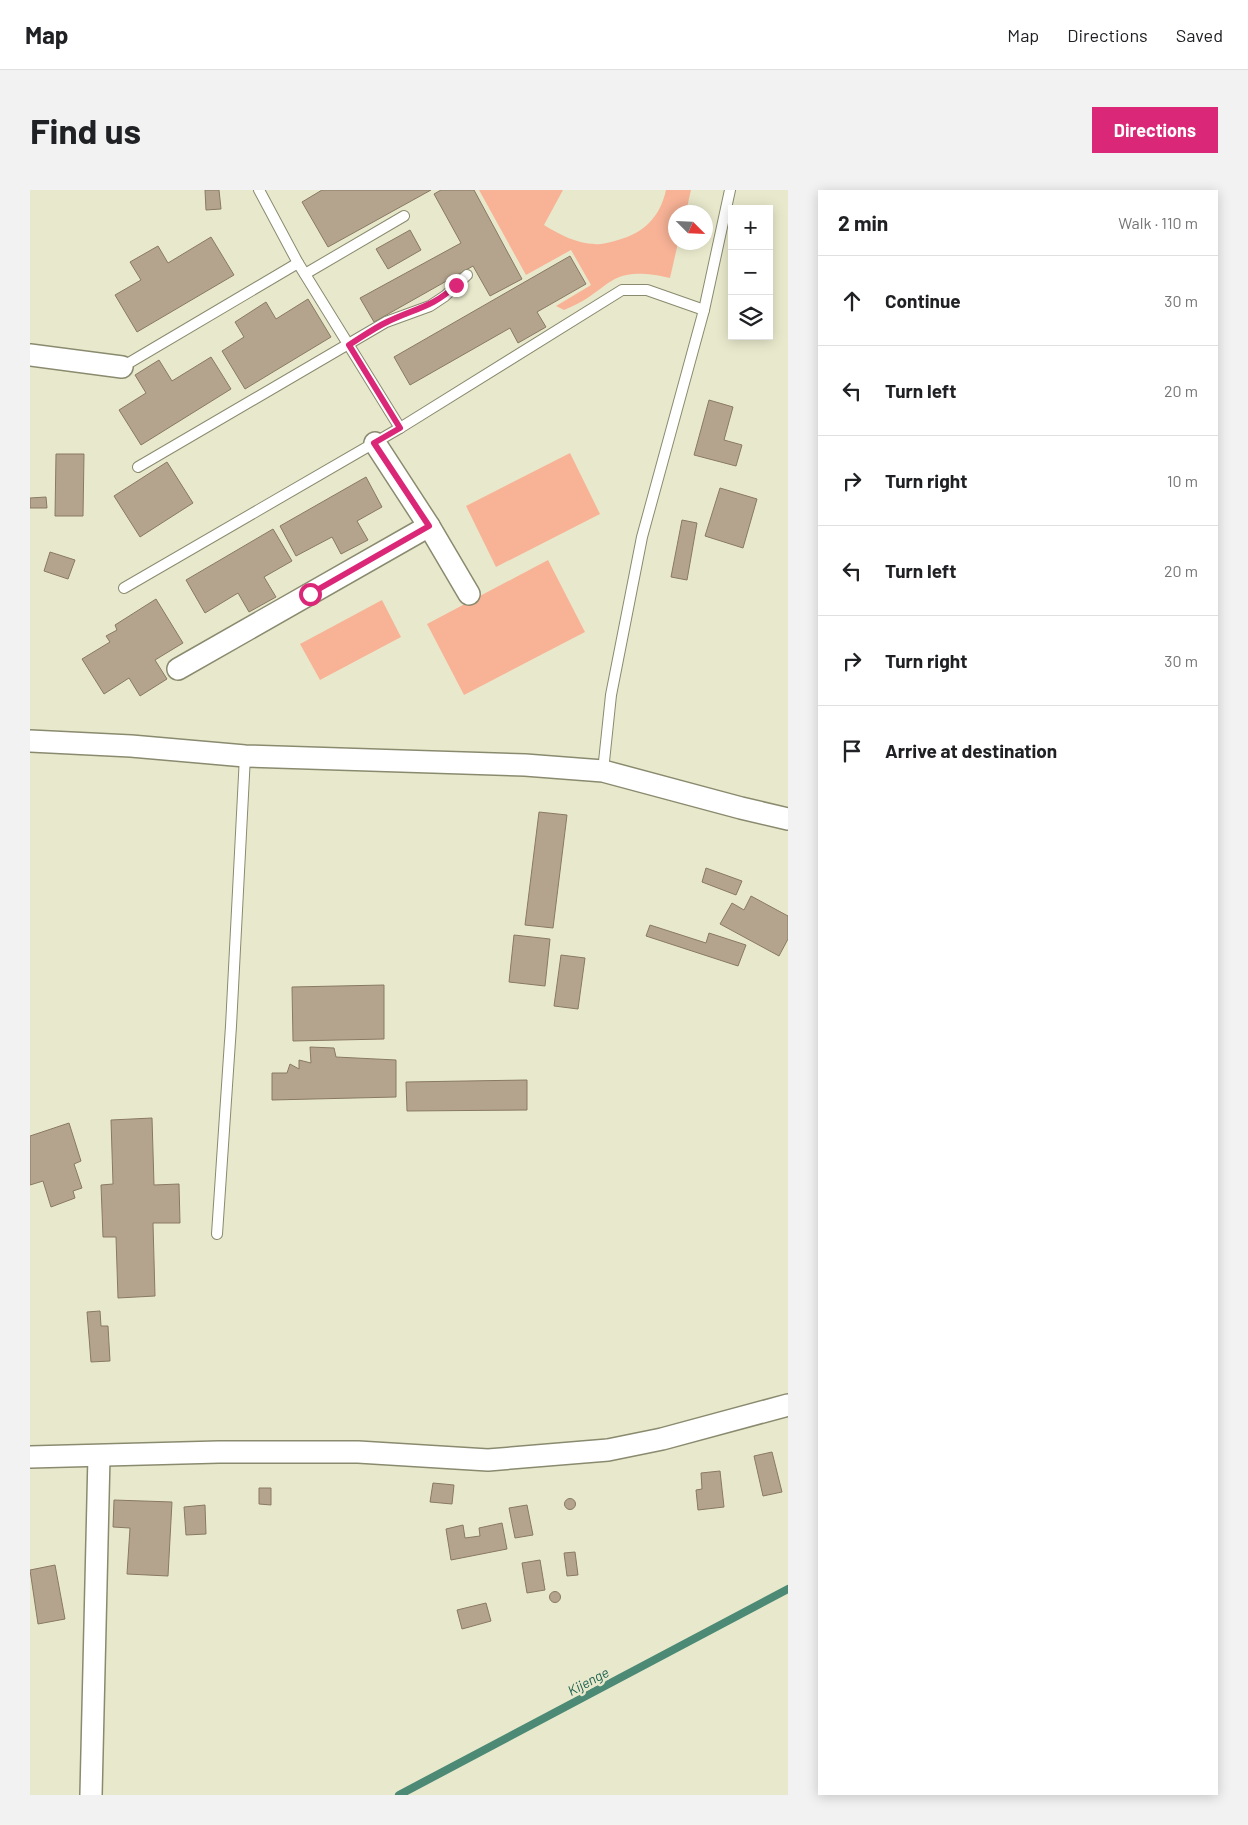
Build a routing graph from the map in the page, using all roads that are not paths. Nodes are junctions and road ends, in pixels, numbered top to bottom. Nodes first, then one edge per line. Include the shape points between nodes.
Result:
1 (259, 190) edge
2 (730, 190) edge
3 (404, 216) dead end
4 (298, 263) junction
5 (305, 274) junction
6 (467, 275) dead end
7 (704, 310) junction
8 (349, 345) junction
9 (30, 355) edge
10 (122, 368) joint
11 (400, 428) junction
12 (374, 443) junction
13 (138, 467) dead end
14 (429, 526) junction
15 (124, 588) dead end
16 (469, 594) dead end
17 (178, 669) dead end
18 (30, 741) edge
19 (245, 756) junction
20 (603, 771) junction
21 (788, 819) edge
22 (217, 1234) dead end
23 (788, 1404) edge
24 (99, 1456) junction
25 (30, 1457) edge
26 (91, 1795) edge

1 - 4 lane
2 - 7 lane
3 - 5 lane
4 - 5 lane
4 - 10 lane
5 - 8 lane
6 - 8 lane via 430,306 386,322
7 - 11 lane via 647,290 622,290
7 - 20 lane via 642,537 611,696
8 - 11 lane
8 - 13 lane
9 - 10 street
11 - 12 lane
12 - 14 street
12 - 15 lane
14 - 16 street
14 - 17 street
18 - 19 street
19 - 20 street via 525,765
19 - 22 lane
20 - 21 street
23 - 24 street via 662,1439 564,1455 488,1460 358,1452
24 - 25 street
24 - 26 street

